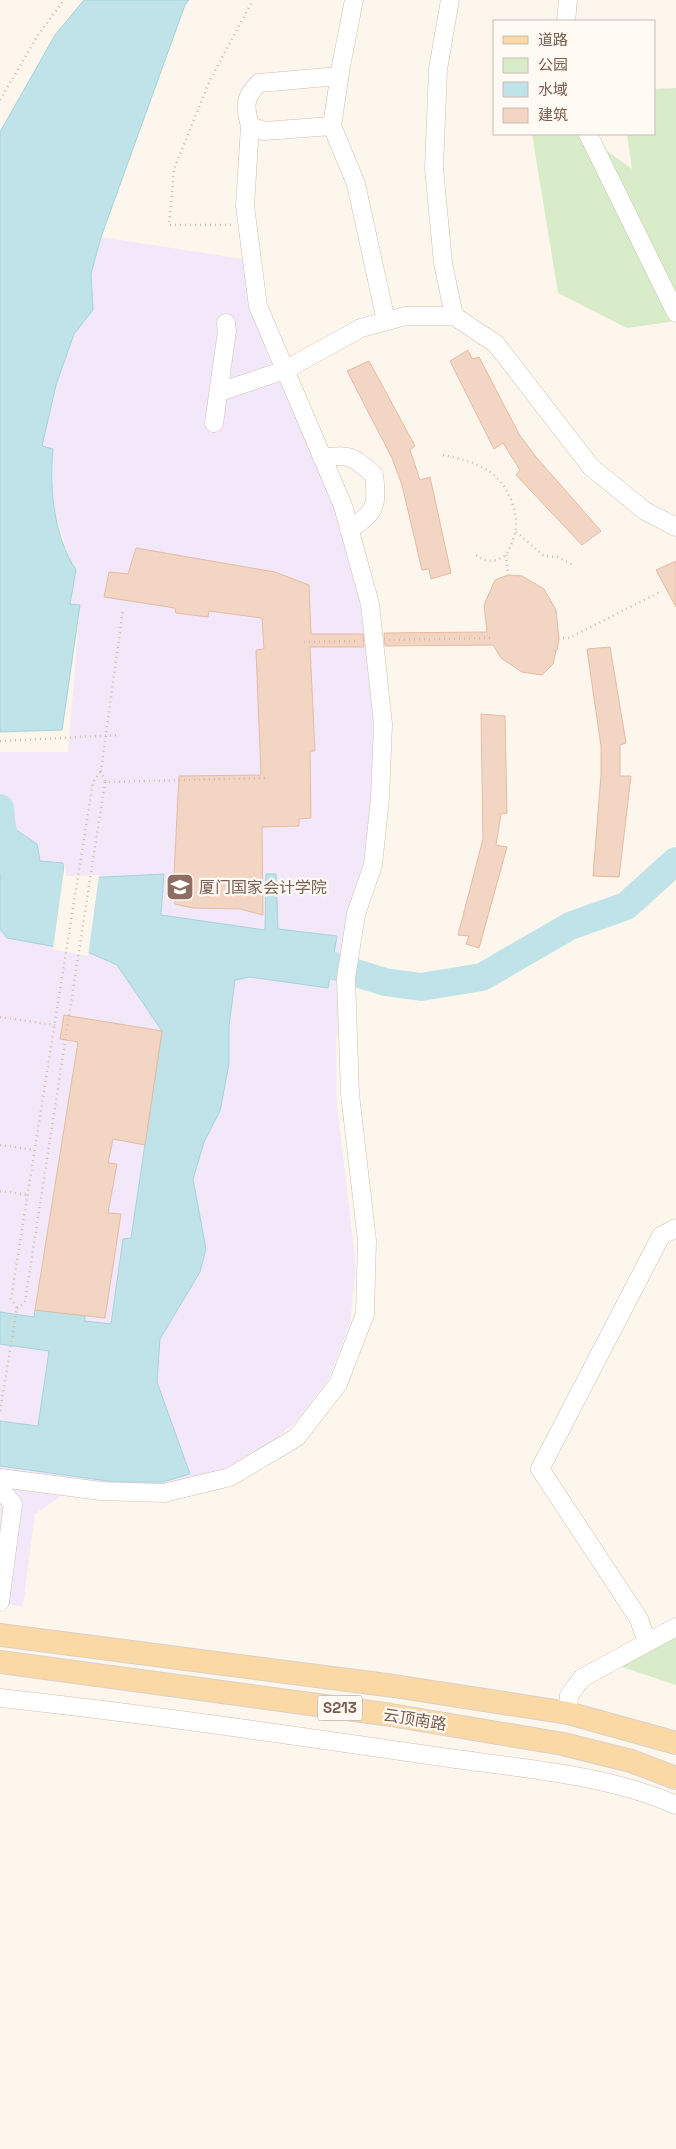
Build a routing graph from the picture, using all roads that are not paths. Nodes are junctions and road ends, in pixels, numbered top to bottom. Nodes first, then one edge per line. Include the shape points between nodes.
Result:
1 (354, 0) edge
2 (450, 0) edge
3 (568, 0) edge
4 (566, 20) edge
5 (339, 76) junction
6 (250, 126) junction
7 (332, 126) junction
8 (588, 135) edge
9 (676, 313) edge
10 (454, 316) junction
11 (386, 321) junction
12 (226, 323) dead end
13 (284, 370) junction
14 (218, 392) junction
15 (214, 423) dead end
16 (322, 458) junction
17 (676, 527) edge
18 (350, 530) junction
19 (676, 1228) edge
20 (0, 1478) edge
21 (0, 1489) edge
22 (0, 1602) edge
23 (676, 1627) edge
24 (0, 1635) edge
25 (647, 1643) junction
26 (0, 1662) edge
27 (394, 1686) junction
28 (0, 1698) edge
29 (568, 1713) junction
30 (391, 1715) junction
31 (676, 1743) edge
32 (676, 1778) edge
33 (676, 1805) edge

1 - 5 street
2 - 10 street via 438,69 434,168 443,263
3 - 4 street
5 - 6 street via 259,83 249,92 245,110
5 - 7 street
6 - 7 street via 264,131
6 - 13 street via 244,206 258,306
7 - 11 street via 356,184
8 - 9 street
10 - 11 street via 406,316
10 - 17 street via 496,344 592,467 645,512
11 - 13 street via 361,328
12 - 14 street
13 - 14 street
13 - 16 street
14 - 15 street
16 - 18 street
16 - 18 street via 354,457 374,476 377,496 370,516
18 - 20 street via 370,604 383,724 373,865 356,914 346,978 350,1094 366,1250 365,1314 338,1384 297,1437 230,1477 164,1493 101,1491
19 - 25 street via 661,1236 540,1469 639,1619
21 - 22 street via 13,1504
23 - 25 street
24 - 27 main road, 云顶南路 / S213
25 - 29 street via 582,1678 569,1695
26 - 30 main road, 云顶南路 / S213
27 - 29 main road, 云顶南路 / S213
27 - 30 main road
28 - 33 street via 369,1746 593,1780
29 - 31 main road, 云顶南路 / S213
30 - 32 main road, 云顶南路 / S213 via 563,1744 631,1761

